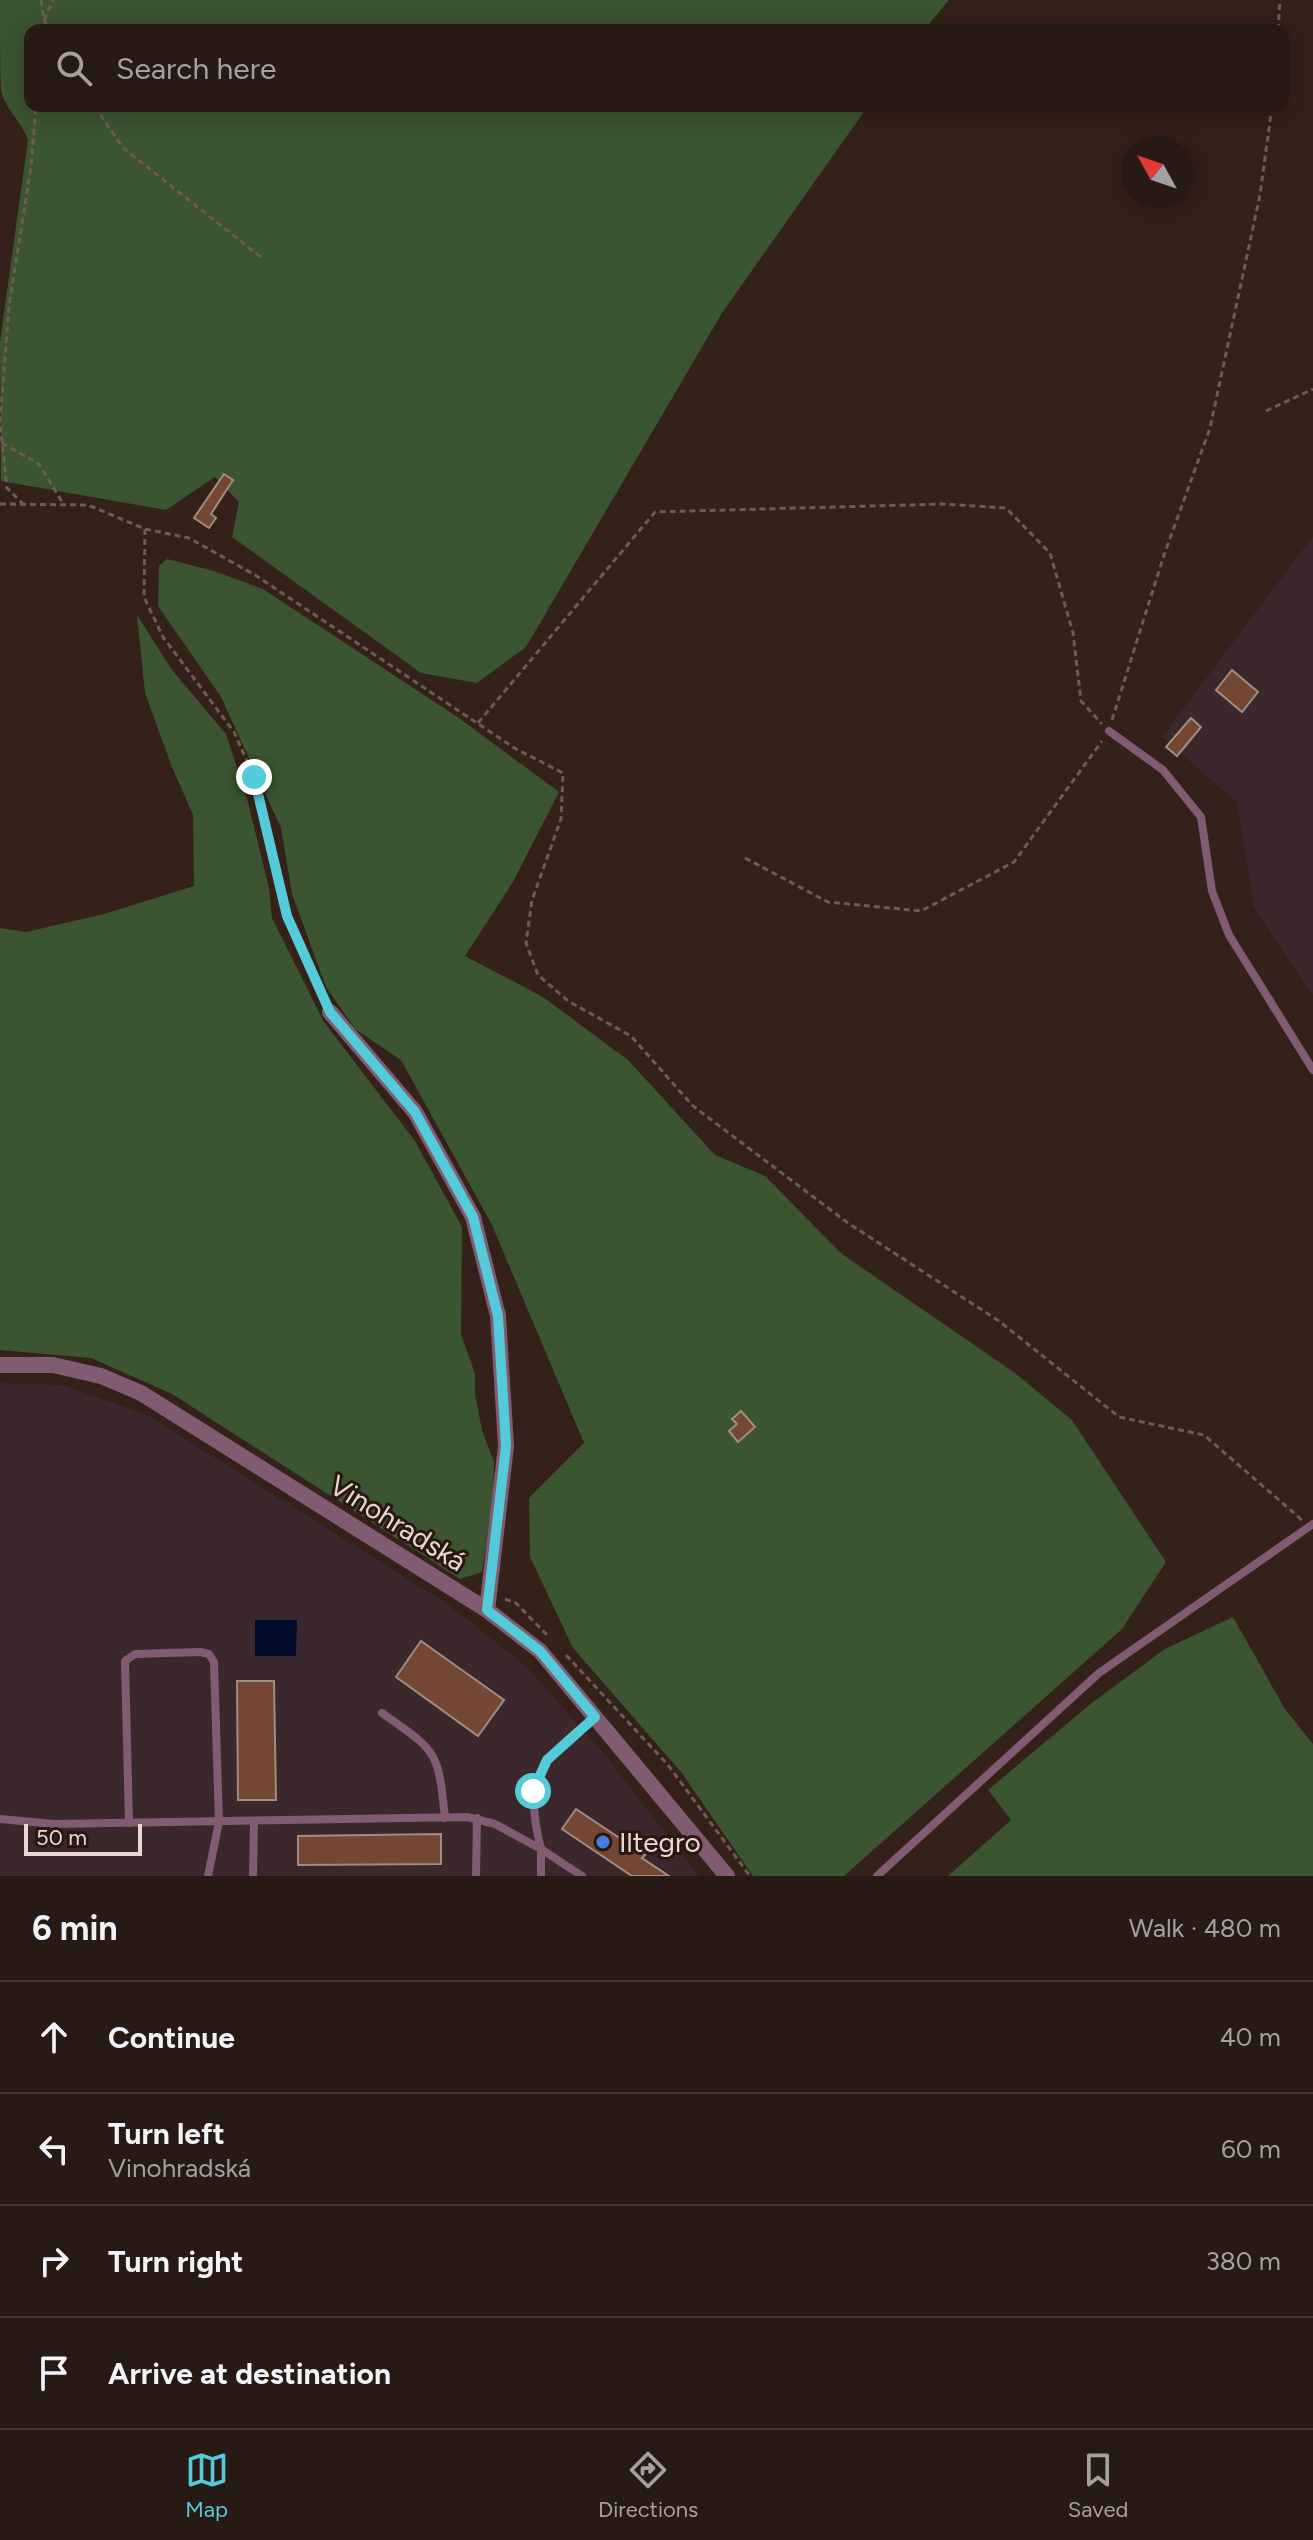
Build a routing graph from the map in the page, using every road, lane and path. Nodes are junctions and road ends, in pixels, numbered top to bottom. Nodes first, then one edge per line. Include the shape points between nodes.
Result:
1 (41, 0) edge
2 (53, 0) edge
3 (1280, 0) edge
4 (44, 20) junction
5 (44, 24) edge
6 (46, 24) edge
7 (1278, 24) edge
8 (36, 112) edge
9 (99, 112) edge
10 (1271, 112) edge
11 (262, 258) dead end
12 (1313, 389) edge
13 (1266, 411) dead end
14 (2, 443) junction
15 (0, 504) edge
16 (24, 505) junction
17 (64, 505) junction
18 (145, 529) junction
19 (478, 723) junction
20 (1109, 731) junction
21 (745, 858) dead end
22 (330, 1012) joint
23 (1313, 1070) edge
24 (0, 1365) edge
25 (1312, 1526) edge
26 (488, 1601) junction
27 (549, 1637) dead end
28 (560, 1648) dead end
29 (382, 1713) dead end
30 (595, 1717) junction
31 (445, 1818) junction
32 (477, 1818) junction
33 (0, 1819) edge
34 (254, 1821) junction
35 (219, 1822) junction
36 (129, 1823) junction
37 (541, 1849) junction
38 (208, 1876) edge
39 (253, 1876) edge
40 (476, 1876) edge
41 (541, 1876) edge
42 (582, 1876) edge
43 (727, 1876) edge
44 (750, 1876) edge
45 (877, 1876) edge

1 - 4 path
2 - 4 path
3 - 7 path
4 - 5 path
4 - 6 path
8 - 14 path via 9,306
9 - 11 path via 122,147
10 - 20 path via 1260,195 1210,428
12 - 13 path
14 - 16 path via 7,488
14 - 17 path via 39,464
15 - 16 path
16 - 17 path
17 - 18 path via 88,505
18 - 19 path via 189,538 255,575
18 - 22 path via 144,597 163,637 234,732 254,777 287,916
19 - 20 path via 655,512 943,504 1006,508 1050,553 1073,633 1081,701
19 - 25 path via 563,773 561,819 532,900 526,943 538,975 568,1001 631,1036 693,1106 848,1223 999,1321 1119,1417 1204,1435
20 - 21 path via 1014,862 921,911 828,902
20 - 23 lane via 1163,770 1201,817 1212,891 1229,935
22 - 26 street via 415,1112 473,1217 498,1316 506,1446
24 - 26 street, Vinohradská via 53,1365 101,1376 141,1393
25 - 45 lane via 1099,1673
26 - 27 path via 516,1603
26 - 30 street, Vinohradská via 540,1651
28 - 44 path via 668,1765
29 - 31 lane via 433,1753
30 - 37 lane via 555,1752 535,1782 532,1806
30 - 43 street, Vinohradská
31 - 32 lane
31 - 34 lane
32 - 37 lane
32 - 40 lane
33 - 36 lane
34 - 35 lane
34 - 39 lane
35 - 36 lane
35 - 36 lane via 214,1662 200,1652 135,1654 125,1661
35 - 38 lane
37 - 41 lane
37 - 42 lane

